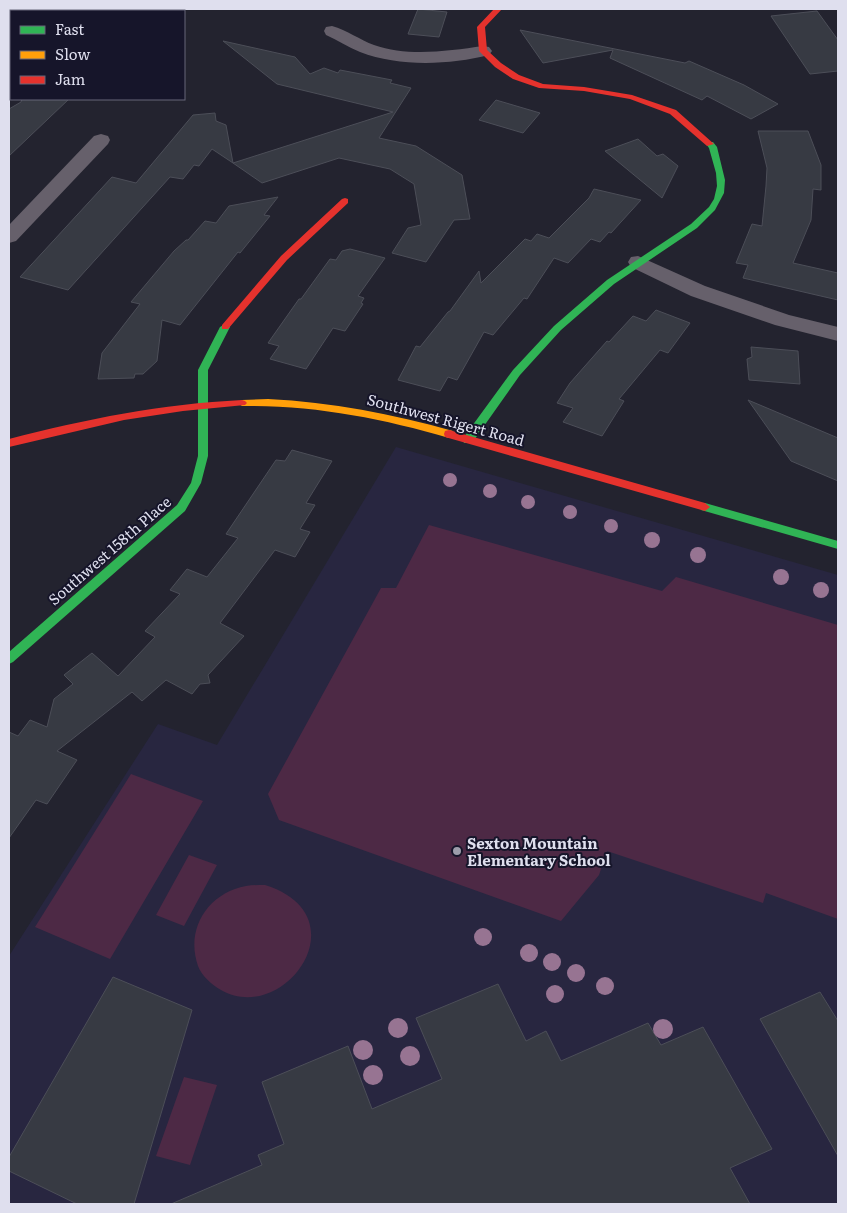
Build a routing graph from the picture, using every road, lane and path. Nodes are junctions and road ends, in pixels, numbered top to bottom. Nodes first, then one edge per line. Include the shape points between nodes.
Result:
1 (498, 9) edge
2 (332, 31) dead end
3 (483, 51) junction
4 (101, 140) dead end
5 (345, 201) dead end
6 (9, 237) edge
7 (638, 262) junction
8 (838, 334) edge
9 (203, 405) junction
10 (468, 440) junction
11 (9, 443) edge
12 (838, 545) edge
13 (9, 659) edge

1 - 3 street via 481,27
2 - 3 street via 370,50 403,56 452,56
3 - 7 street via 516,77 542,86 632,97 673,112 712,147 721,178 718,200 704,217
4 - 6 street
5 - 9 street, Southwest 158th Place via 284,258 224,328 203,370
7 - 8 street via 698,291 783,320
7 - 10 street via 586,303 534,352
9 - 10 street, Southwest Rigert Road via 292,403 357,410
9 - 11 street, Southwest Rigert Road via 64,427
9 - 13 street, Southwest 158th Place via 203,456 196,483 181,508
10 - 12 street, Southwest Rigert Road

